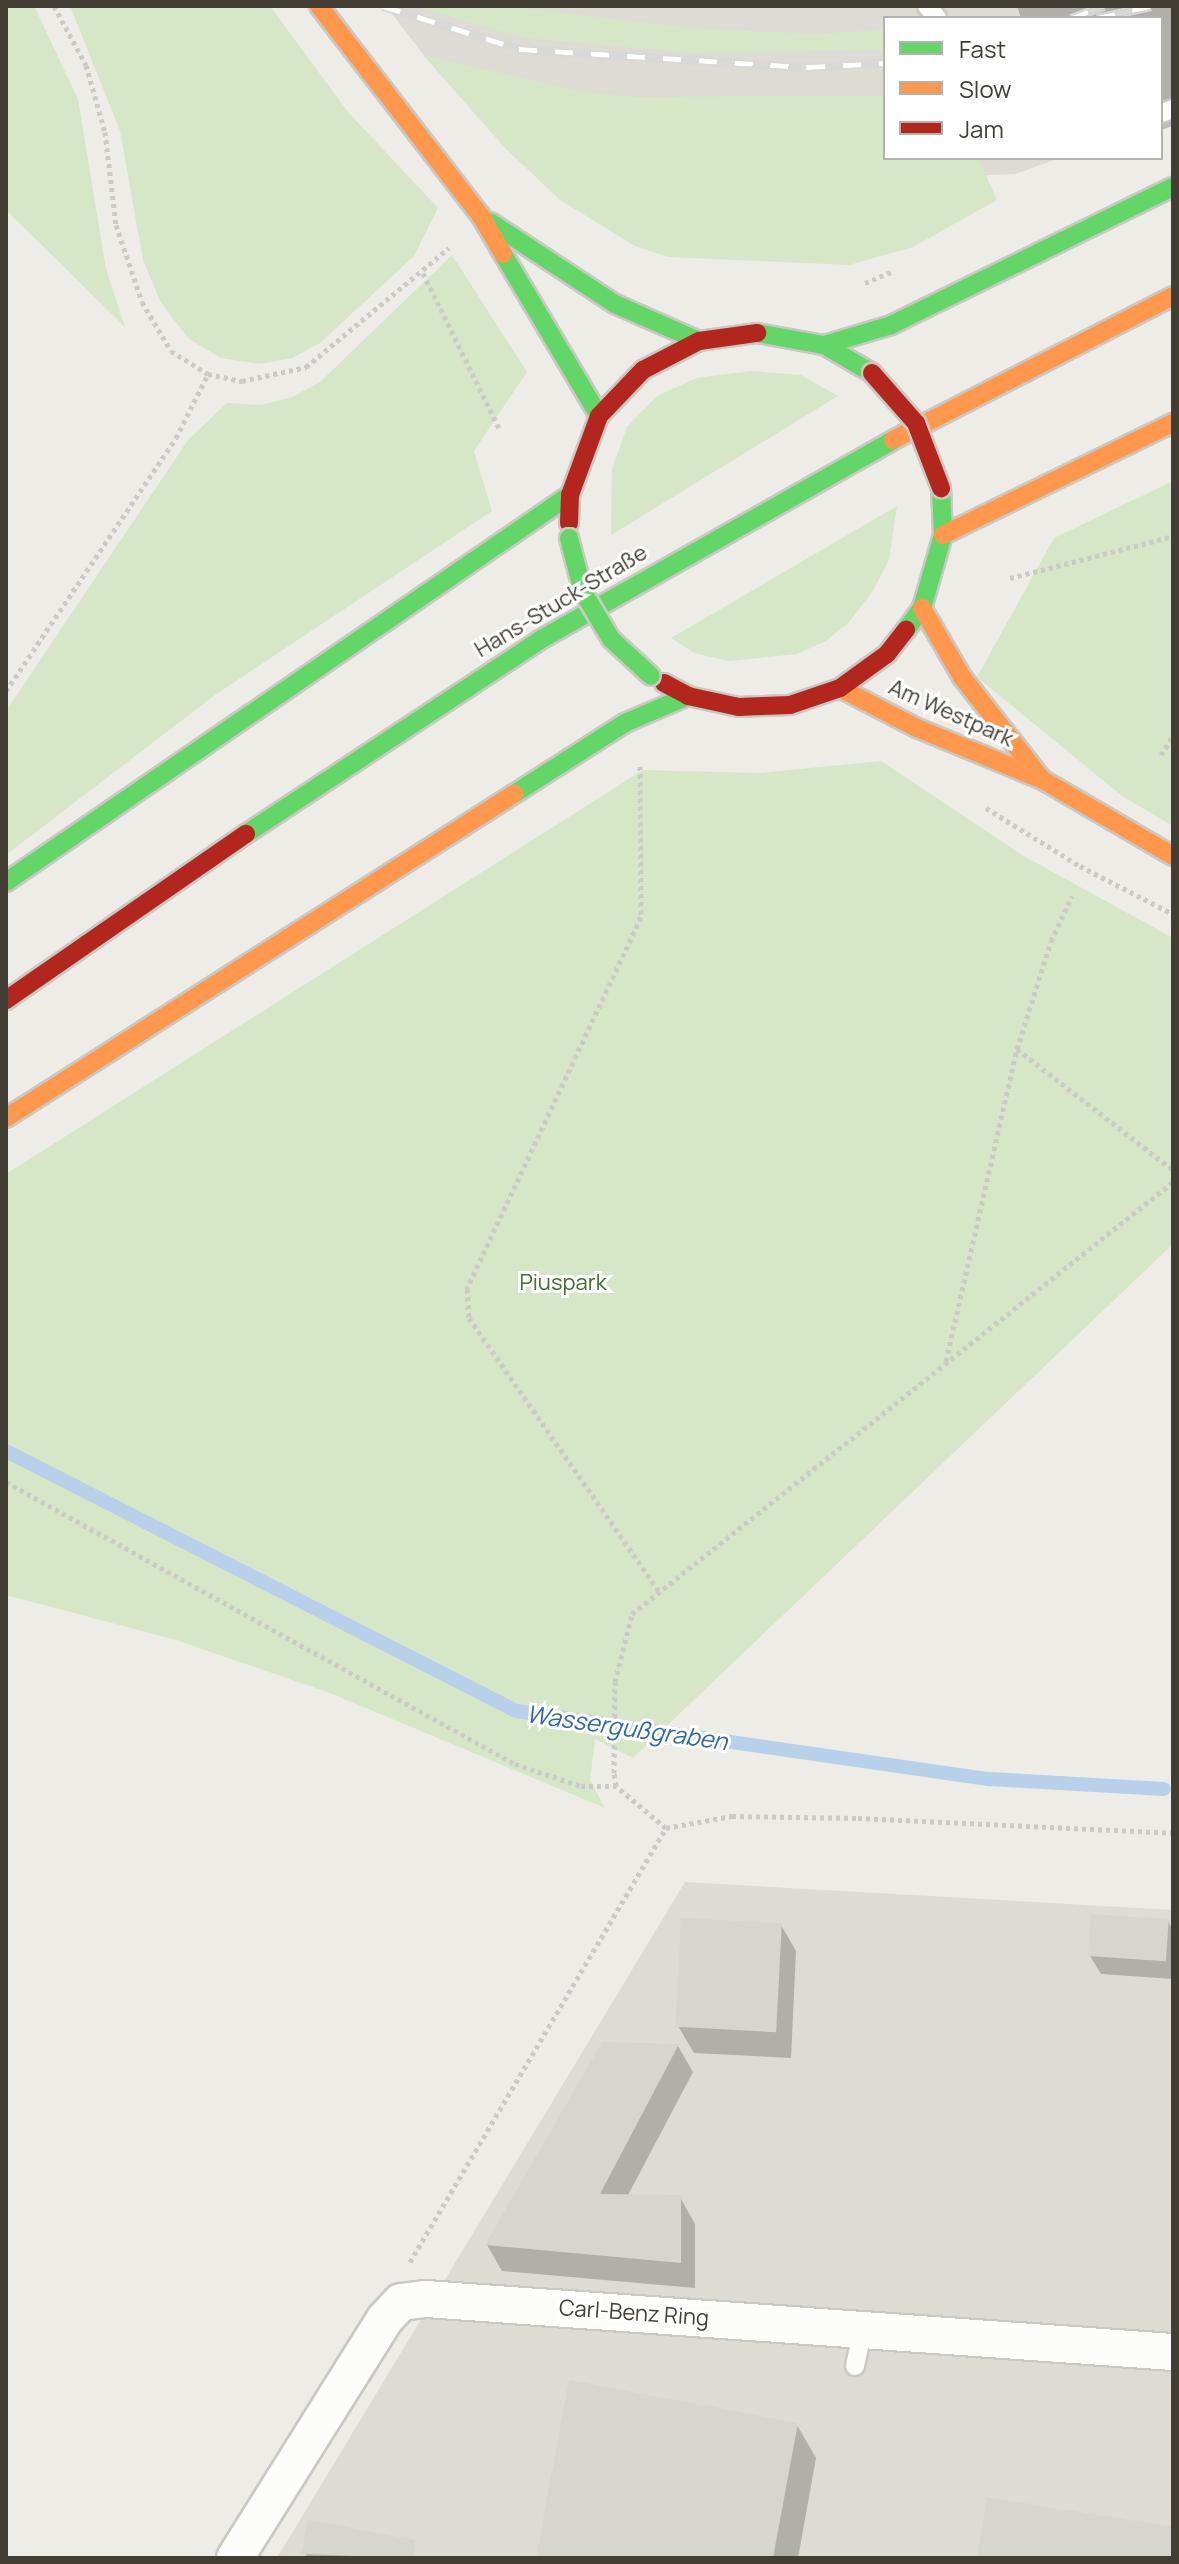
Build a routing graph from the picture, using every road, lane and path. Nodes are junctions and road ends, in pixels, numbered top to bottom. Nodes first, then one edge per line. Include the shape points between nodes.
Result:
1 (54, 6) edge
2 (319, 6) edge
3 (1173, 187) edge
4 (481, 216) junction
5 (423, 273) junction
6 (1173, 296) edge
7 (699, 341) junction
8 (824, 345) junction
9 (208, 374) junction
10 (599, 416) junction
11 (1173, 423) edge
12 (499, 428) dead end
13 (570, 495) junction
14 (943, 535) junction
15 (1173, 536) edge
16 (1010, 578) dead end
17 (922, 608) junction
18 (840, 688) junction
19 (6, 691) edge
20 (688, 696) junction
21 (1173, 736) edge
22 (640, 752) dead end
23 (1161, 755) dead end
24 (1043, 780) junction
25 (974, 801) dead end
26 (1173, 856) edge
27 (6, 882) edge
28 (1072, 896) dead end
29 (1173, 914) edge
30 (6, 1000) edge
31 (1017, 1049) junction
32 (6, 1118) edge
33 (1173, 1170) edge
34 (1173, 1182) edge
35 (945, 1363) junction
36 (6, 1482) edge
37 (659, 1591) junction
38 (616, 1786) junction
39 (666, 1828) junction
40 (1173, 1833) edge
41 (401, 2302) junction
42 (863, 2328) junction
43 (1173, 2352) edge
44 (855, 2366) dead end
45 (235, 2558) edge

1 - 9 path via 86,65 105,132 116,225 142,302 171,351
2 - 4 main road
3 - 8 main road via 891,325
4 - 5 path
4 - 7 main road via 615,304
4 - 10 main road
5 - 9 path via 306,367 242,381
5 - 12 path
6 - 30 main road, Hans-Stuck-Straße via 982,390 540,640 175,880
7 - 8 main road via 762,332
7 - 10 main road via 643,370
8 - 14 main road, bridge via 872,373 916,423 941,488
9 - 19 path via 176,438
10 - 13 main road
11 - 14 main road
13 - 20 main road, bridge via 569,538 590,603 611,639 651,676
13 - 27 main road
14 - 17 main road
15 - 16 path
17 - 18 main road via 887,654
17 - 24 main road, Am Westpark via 962,677
18 - 20 main road via 790,705 739,707
18 - 24 main road, Am Westpark via 917,728
20 - 32 main road via 625,723
21 - 23 path
22 - 37 path via 641,917 467,1289 469,1318
24 - 26 main road, Am Westpark
25 - 29 path via 1080,866
28 - 31 path via 1051,941
31 - 33 path
31 - 35 path
34 - 35 path
35 - 37 path
36 - 38 path via 515,1764 581,1786
37 - 38 path via 632,1614 613,1708
38 - 39 path
39 - 40 path via 732,1816 843,1817
39 - 41 path via 421,2240
41 - 42 street, Carl-Benz Ring via 426,2299
41 - 45 street via 385,2319
42 - 43 street, Carl-Benz Ring
42 - 44 lane

